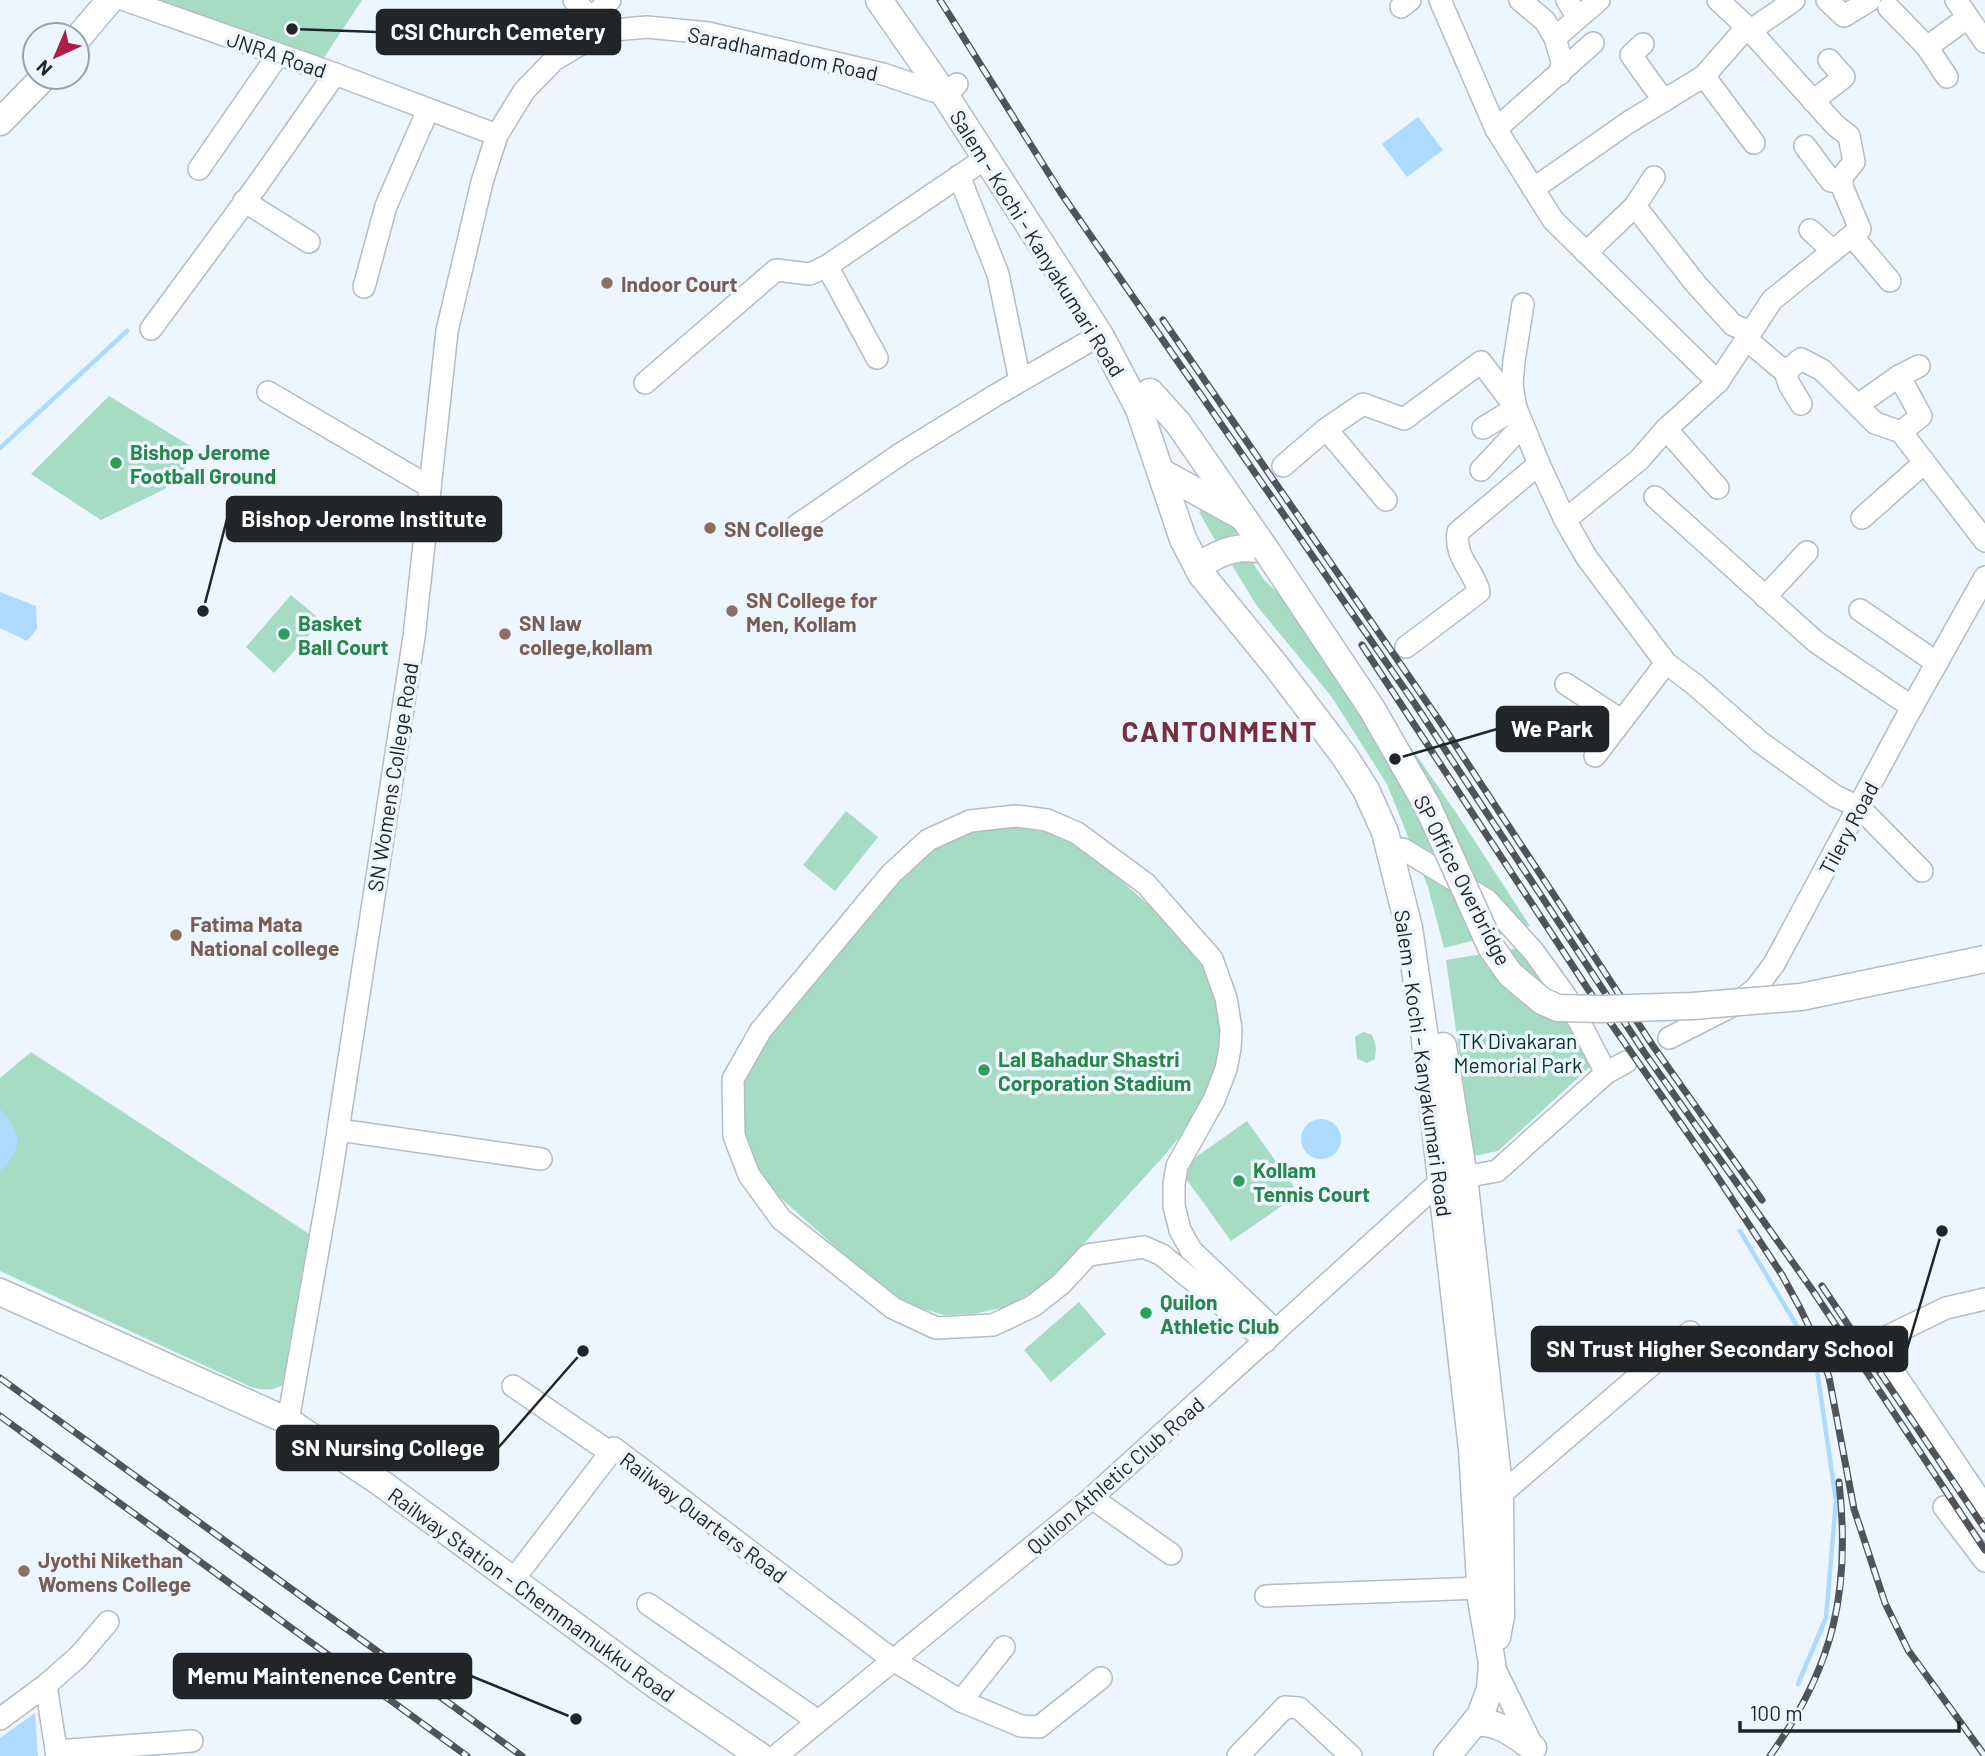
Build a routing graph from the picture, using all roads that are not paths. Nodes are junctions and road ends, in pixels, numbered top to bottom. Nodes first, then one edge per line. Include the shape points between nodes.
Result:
1 (95, 0) edge
2 (110, 0) edge
3 (125, 0) edge
4 (574, 0) edge
5 (610, 0) edge
6 (879, 0) edge
7 (901, 0) edge
8 (1520, 0) edge
9 (1599, 0) edge
10 (1718, 0) edge
11 (1794, 0) edge
12 (1827, 0) edge
13 (1445, 1) edge
14 (1885, 2) edge
15 (1573, 9) edge
16 (1961, 9) edge
17 (78, 21) edge
18 (91, 22) edge
19 (597, 25) junction
20 (1749, 29) junction
21 (1555, 38) junction
22 (1985, 42) edge
23 (1593, 43) dead end
24 (1643, 44) dead end
25 (1927, 47) junction
26 (278, 55) junction
27 (1829, 60) dead end
28 (335, 74) junction
29 (1560, 74) junction
30 (1704, 76) junction
31 (1947, 77) dead end
32 (21, 83) edge
33 (951, 89) junction
34 (30, 91) edge
35 (1664, 101) junction
36 (1813, 101) junction
37 (0, 104) edge
38 (428, 110) junction
39 (0, 122) edge
40 (1496, 129) junction
41 (497, 135) junction
42 (1754, 143) dead end
43 (1805, 146) dead end
44 (986, 158) junction
45 (199, 169) dead end
46 (959, 176) junction
47 (1654, 177) dead end
48 (1842, 182) junction
49 (1532, 189) junction
50 (244, 201) junction
51 (1635, 206) junction
52 (1810, 230) dead end
53 (1852, 236) junction
54 (309, 242) dead end
55 (1833, 251) junction
56 (1586, 253) junction
57 (827, 266) junction
58 (1890, 281) dead end
59 (364, 287) dead end
60 (1523, 304) dead end
61 (151, 329) dead end
62 (1100, 335) junction
63 (1748, 335) junction
64 (877, 358) dead end
65 (1919, 366) dead end
66 (1785, 372) junction
67 (1899, 376) junction
68 (1020, 381) junction
69 (1718, 382) junction
70 (645, 383) dead end
71 (268, 392) dead end
72 (1150, 393) junction
73 (1801, 404) dead end
74 (1858, 405) junction
75 (1519, 416) junction
76 (1483, 428) dead end
77 (1326, 429) junction
78 (1666, 429) junction
79 (1901, 432) junction
80 (1924, 463) junction
81 (1539, 464) junction
82 (1283, 466) dead end
83 (1480, 470) dead end
84 (1170, 477) junction
85 (430, 487) junction
86 (1718, 488) dead end
87 (1655, 496) dead end
88 (1386, 500) dead end
89 (1246, 518) junction
90 (1862, 518) dead end
91 (1565, 520) junction
92 (796, 526) dead end
93 (1985, 541) edge
94 (1266, 550) junction
95 (1807, 551) dead end
96 (1210, 559) junction
97 (1985, 577) edge
98 (1765, 597) junction
99 (1860, 610) dead end
100 (1976, 613) edge
101 (1406, 647) dead end
102 (1666, 663) junction
103 (1937, 663) junction
104 (1566, 684) dead end
105 (1912, 706) junction
106 (1621, 720) junction
107 (1595, 756) dead end
108 (1859, 807) junction
109 (1403, 849) junction
110 (1922, 872) dead end
111 (1985, 959) edge
112 (1669, 1038) dead end
113 (1626, 1062) dead end
114 (1606, 1073) junction
115 (339, 1130) junction
116 (541, 1159) dead end
117 (1453, 1178) junction
118 (0, 1292) edge
119 (1985, 1299) edge
120 (1690, 1332) dead end
121 (1271, 1336) junction
122 (513, 1386) dead end
123 (288, 1421) junction
124 (611, 1453) junction
125 (1500, 1495) junction
126 (1092, 1498) junction
127 (1944, 1507) dead end
128 (1985, 1507) edge
129 (1171, 1554) dead end
130 (1985, 1561) edge
131 (513, 1580) junction
132 (1481, 1588) junction
133 (1266, 1596) dead end
134 (648, 1604) dead end
135 (108, 1622) dead end
136 (1004, 1647) dead end
137 (893, 1660) junction
138 (1492, 1663) junction
139 (1101, 1678) dead end
140 (46, 1685) junction
141 (961, 1701) junction
142 (1, 1717) edge
143 (818, 1721) junction
144 (1474, 1723) junction
145 (192, 1741) dead end
146 (1535, 1752) edge
147 (56, 1754) edge
148 (760, 1756) edge
149 (776, 1756) edge
150 (1238, 1756) edge
151 (1352, 1756) edge
152 (1447, 1756) edge

1 - 17 main road
2 - 18 main road
3 - 26 street, JNRA Road
4 - 19 street
5 - 19 street
6 - 33 main road, Salem - Kochi - Kanyakumari Road
7 - 33 main road
8 - 21 street via 1545,21
9 - 15 street
10 - 20 street
11 - 20 street
12 - 14 street via 1844,16
13 - 40 street
14 - 25 street
15 - 21 street
16 - 22 street
16 - 25 street
19 - 33 street, Saradhamadom Road via 708,33
19 - 41 street, Saradhamadom Road via 524,91
20 - 30 street
20 - 36 street
21 - 29 street via 1562,62
23 - 29 street
24 - 35 street via 1631,55
25 - 31 street
26 - 28 street, JNRA Road
26 - 45 street
27 - 36 street via 1844,77
28 - 38 street, JNRA Road
28 - 50 street
29 - 40 street
30 - 35 street
30 - 42 street
32 - 37 main road
33 - 44 main road, Salem - Kochi - Kanyakumari Road
33 - 72 main road via 1128,351
34 - 39 main road
35 - 49 street
36 - 48 street via 1849,136 1854,162
38 - 41 street, JNRA Road
38 - 59 street via 386,206
40 - 49 street
41 - 85 street, SN Womens College Road via 447,331
43 - 48 street via 1831,181
44 - 46 street
44 - 62 main road, Salem - Kochi - Kanyakumari Road
46 - 57 street
46 - 68 street via 998,274
47 - 51 street
48 - 53 street via 1860,229
49 - 56 street via 1553,220
50 - 54 street
50 - 61 street
51 - 56 street
51 - 63 street via 1695,283
52 - 55 street
53 - 55 street
53 - 58 street
55 - 63 street via 1772,300
56 - 69 street
57 - 64 street
57 - 70 street via 810,274 776,270
60 - 75 street via 1512,385
62 - 68 street
62 - 84 main road, Salem - Kochi - Kanyakumari Road
63 - 66 street
63 - 69 street
65 - 67 street
66 - 73 street
66 - 74 street via 1801,359 1822,370
67 - 74 street
67 - 79 street via 1920,416
68 - 92 street via 902,453
69 - 78 street
71 - 85 street
72 - 84 main road via 1172,454
72 - 89 main road, SP Office Overbridge via 1178,423
74 - 79 street via 1875,423
75 - 76 street
75 - 77 street via 1481,362 1404,419 1363,404
75 - 81 street
75 - 83 street
77 - 82 street
77 - 88 street
78 - 86 street
78 - 91 street via 1639,460
79 - 80 street
80 - 90 street
80 - 93 street
81 - 91 street
81 - 101 street via 1458,532 1462,563 1479,592
84 - 89 main road
84 - 96 main road
84 - 117 main road, Salem - Kochi - Kanyakumari Road via 1183,538 1201,574 1345,757 1385,832 1409,928
85 - 115 street, SN Womens College Road via 414,637
87 - 98 street
89 - 94 main road, SP Office Overbridge
91 - 102 street via 1587,558
94 - 96 main road via 1246,546
94 - 111 main road, SP Office Overbridge, bridge via 1372,709 1428,807 1492,947 1510,974 1542,1001 1558,1008 1601,1009 1801,997
95 - 98 street
96 - 109 main road via 1355,747
97 - 100 street, Tilery Road
98 - 105 street via 1816,642
99 - 103 street
100 - 103 street, Tilery Road
102 - 106 street
102 - 108 street via 1759,742 1835,796
103 - 105 street, Tilery Road
104 - 106 street
105 - 108 street, Tilery Road
106 - 107 street
108 - 110 street
108 - 112 street, Tilery Road via 1774,964 1756,988 1736,1004
109 - 114 street via 1487,900 1534,952 1567,998
109 - 117 main road via 1420,902
113 - 114 street
114 - 117 street via 1497,1171
115 - 116 street
115 - 123 street, SN Womens College Road
117 - 121 street, Quilon Athletic Club Road
117 - 125 main road
117 - 132 main road, Salem - Kochi - Kanyakumari Road via 1445,1221 1472,1449
118 - 123 main road, Railway Station - Chemmamukku Road
119 - 128 street via 1946,1308 1874,1343
120 - 125 street
121 - 121 street via 1162,1255 1144,1247 1088,1255 1033,1306 993,1325 936,1328 893,1308 781,1219 749,1175 734,1136 733,1079 761,1030 891,874 928,840 970,821 1016,816 1047,820 1077,833 1146,884 1212,959 1226,998 1230,1048 1214,1100 1177,1166 1174,1206 1191,1251
121 - 126 street, Quilon Athletic Club Road
122 - 124 street
123 - 131 main road, Railway Station - Chemmamukku Road
124 - 131 street, Railway Quarters Road
124 - 137 street, Railway Quarters Road via 614,1448
125 - 138 main road via 1501,1616
126 - 129 street
126 - 137 street, Quilon Athletic Club Road
127 - 130 street
131 - 148 main road, Railway Station - Chemmamukku Road
132 - 133 street
132 - 138 main road, Salem - Kochi - Kanyakumari Road
134 - 143 street
135 - 140 street
136 - 141 street
137 - 141 street
137 - 143 street, Quilon Athletic Club Road
138 - 144 main road, Salem - Kochi - Kanyakumari Road via 1490,1689
138 - 146 street
139 - 141 street via 1039,1727 1021,1727
140 - 142 street
140 - 147 street
143 - 149 street, Quilon Athletic Club Road
144 - 146 main road via 1488,1721 1510,1731
144 - 152 main road, Salem - Kochi - Kanyakumari Road
145 - 147 street
150 - 151 street via 1285,1707 1299,1708

